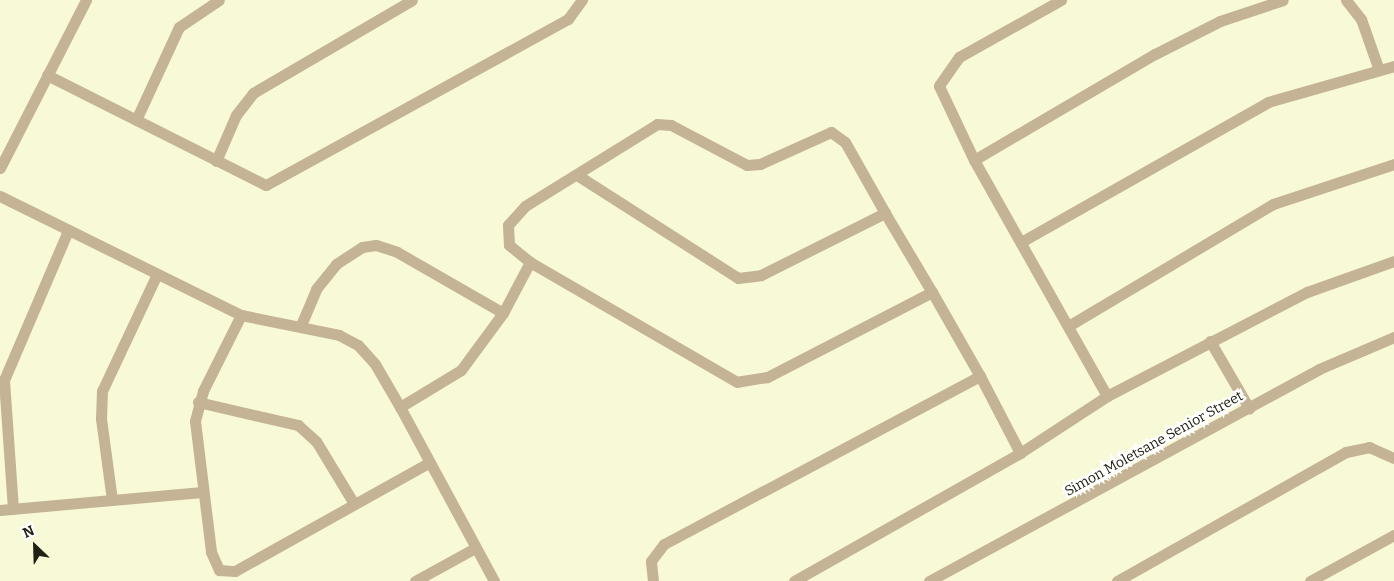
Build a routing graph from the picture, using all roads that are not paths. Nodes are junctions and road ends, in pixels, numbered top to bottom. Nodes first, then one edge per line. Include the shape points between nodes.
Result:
1 (86, 0) edge
2 (219, 0) edge
3 (412, 0) edge
4 (582, 0) edge
5 (1061, 0) edge
6 (1282, 0) edge
7 (1346, 0) edge
8 (1394, 66) edge
9 (1379, 70) junction
10 (47, 76) junction
11 (136, 120) junction
12 (974, 160) junction
13 (216, 161) junction
14 (1394, 164) edge
15 (0, 168) edge
16 (576, 175) junction
17 (0, 196) edge
18 (885, 213) junction
19 (68, 231) junction
20 (1021, 242) junction
21 (1394, 261) edge
22 (530, 262) junction
23 (157, 274) junction
24 (932, 292) junction
25 (503, 313) junction
26 (241, 315) junction
27 (301, 325) junction
28 (1070, 325) junction
29 (1394, 337) edge
30 (1210, 340) junction
31 (980, 376) junction
32 (1106, 396) junction
33 (198, 402) junction
34 (400, 407) junction
35 (1249, 408) junction
36 (1020, 453) junction
37 (1394, 458) edge
38 (428, 463) junction
39 (202, 492) junction
40 (112, 500) junction
41 (352, 502) junction
42 (13, 509) junction
43 (0, 510) edge
44 (1394, 535) edge
45 (475, 548) junction
46 (415, 581) edge
47 (494, 581) edge
48 (653, 581) edge
49 (794, 581) edge
50 (929, 581) edge
51 (1117, 581) edge
52 (1310, 581) edge

1 - 10 street
2 - 11 street via 179,27
3 - 13 street via 253,93 236,114
4 - 13 street via 568,19 275,183 252,181
5 - 12 street via 959,57 942,76 942,98
6 - 12 street via 1220,21 1155,54
7 - 9 street via 1361,19
8 - 9 street
9 - 20 street via 1268,102
10 - 11 street
10 - 15 street
11 - 13 street
12 - 20 street
14 - 28 street via 1273,204
16 - 18 street via 738,278 761,275
16 - 18 street via 657,124 671,126 747,165 760,164 831,132 845,142
16 - 22 street via 525,206 508,226 509,245
17 - 19 street
18 - 24 street
19 - 23 street
19 - 42 street via 4,380
20 - 28 street
21 - 30 street via 1319,286
22 - 24 street via 725,378 748,383
22 - 25 street
23 - 26 street
23 - 40 street via 102,392 101,419
24 - 31 street
25 - 27 street via 391,250 376,246 362,247 336,264 316,289
25 - 34 street via 456,374
26 - 27 street
26 - 33 street
27 - 34 street via 358,345 375,364
28 - 32 street
29 - 35 street, Simon Moletsane Senior Street via 1345,355
30 - 32 street
30 - 35 street
31 - 36 street
31 - 48 street via 664,544 651,561
32 - 36 street
33 - 39 street via 195,422
33 - 41 street via 298,425 316,441
34 - 38 street
35 - 50 street, Simon Moletsane Senior Street
36 - 49 street
37 - 51 street via 1369,447 1346,452
38 - 41 street
38 - 45 street
39 - 40 street
39 - 41 street via 211,552 226,573
40 - 42 street
42 - 43 street
44 - 52 street
45 - 46 street
45 - 47 street

